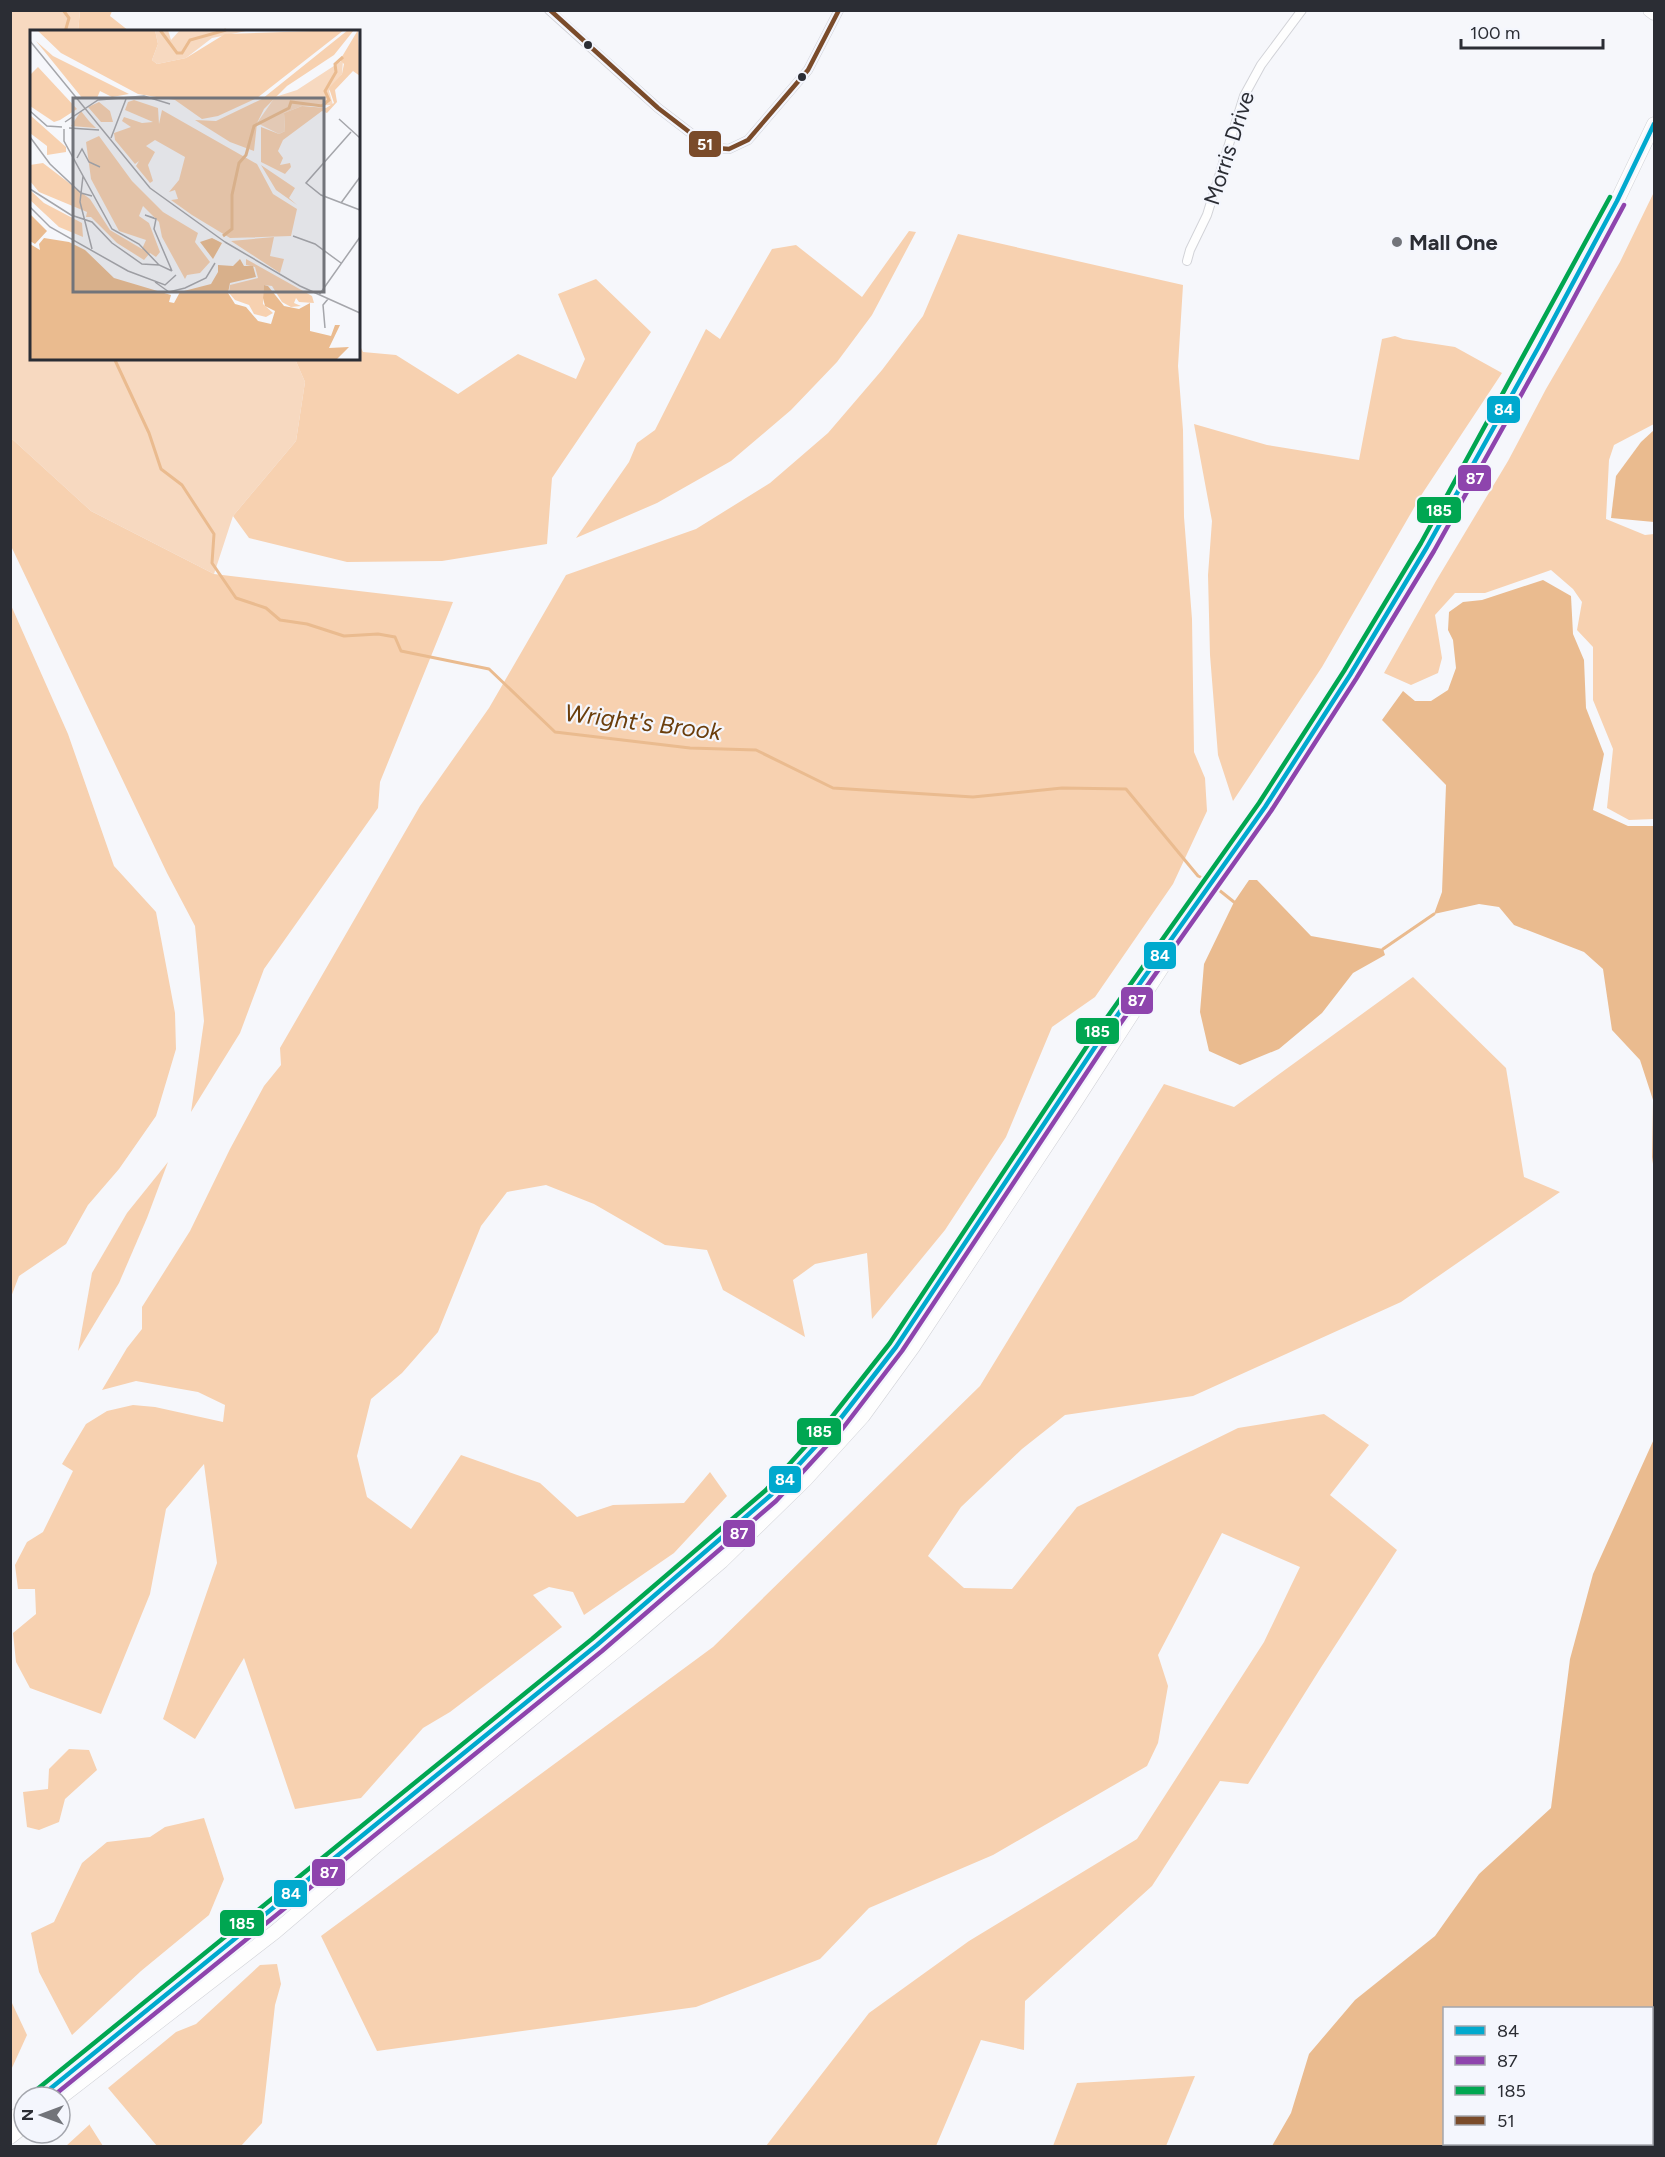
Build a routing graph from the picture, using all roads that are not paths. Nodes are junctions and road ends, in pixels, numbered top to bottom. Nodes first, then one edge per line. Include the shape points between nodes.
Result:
1 (549, 10) edge
2 (839, 10) edge
3 (1302, 10) edge
4 (1650, 10) edge
5 (1654, 13) edge
6 (1654, 124) edge
7 (1188, 261) dead end
8 (1211, 884) junction
9 (82, 2072) junction
10 (60, 2085) edge
11 (71, 2085) edge

1 - 2 street via 658,108 713,148 729,148 748,140 808,70
3 - 7 street, Morris Drive via 1261,65 1244,96 1207,215
4 - 5 main road
6 - 8 main road via 1617,201 1427,547 1350,675
8 - 9 main road via 1097,1044 896,1347 837,1423 771,1495 597,1645 202,1964
8 - 9 main road via 1072,1107 913,1347 863,1416 805,1480 722,1561 275,1932
9 - 10 main road
9 - 11 main road

